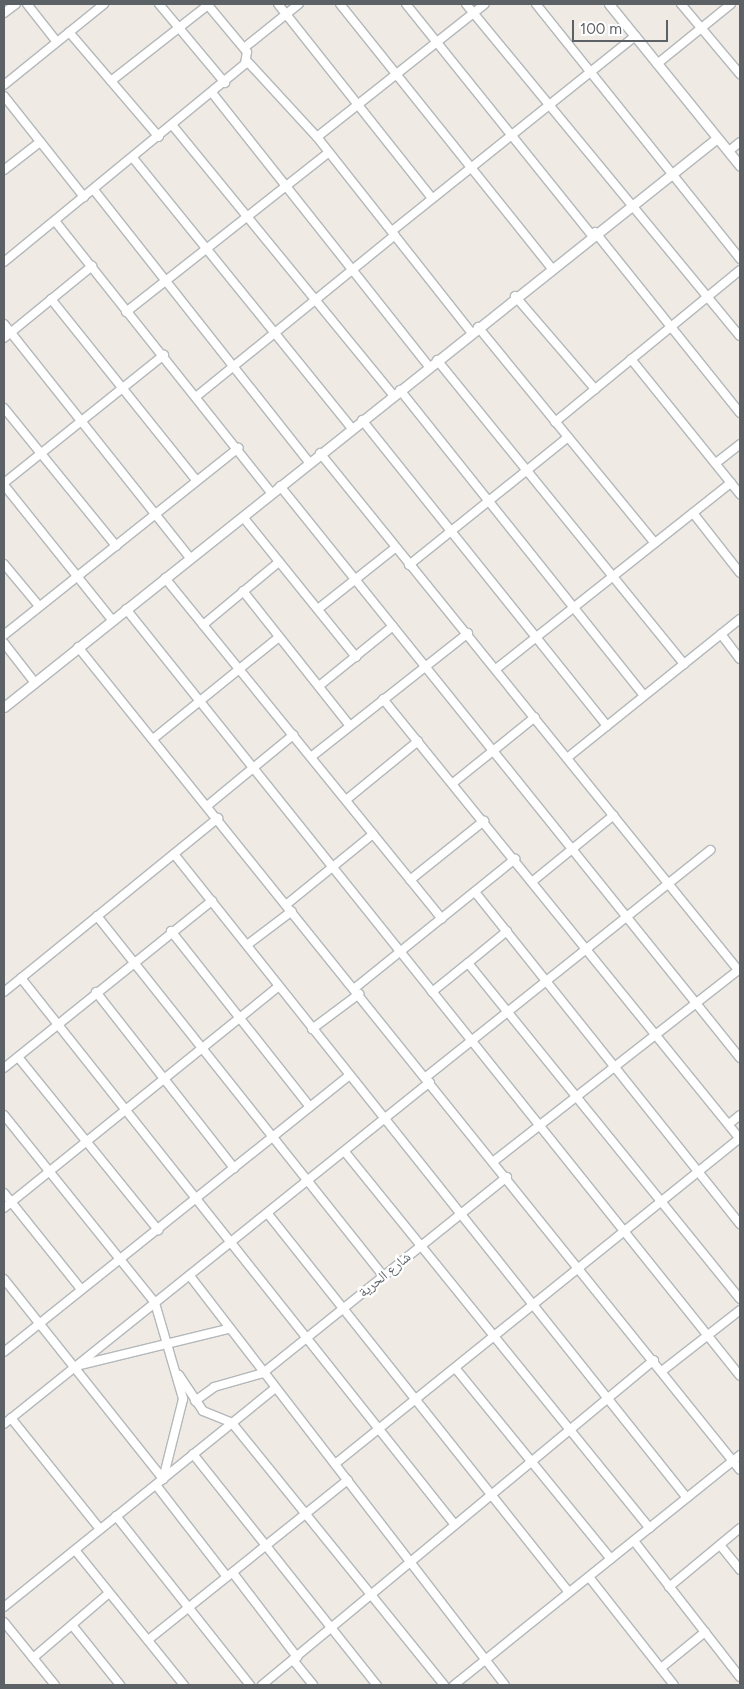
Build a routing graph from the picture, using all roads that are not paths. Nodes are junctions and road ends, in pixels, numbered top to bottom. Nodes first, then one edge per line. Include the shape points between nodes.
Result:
1 (16, 4) edge
2 (27, 4) edge
3 (104, 4) edge
4 (159, 4) edge
5 (278, 4) edge
6 (299, 4) edge
7 (340, 4) edge
8 (406, 4) edge
9 (466, 4) edge
10 (485, 4) edge
11 (536, 4) edge
12 (609, 4) edge
13 (681, 4) edge
14 (731, 4) edge
15 (208, 5) edge
16 (4, 13) edge
17 (473, 13) junction
18 (286, 14) junction
19 (180, 28) junction
20 (700, 29) junction
21 (69, 32) junction
22 (635, 36) junction
23 (57, 42) junction
24 (437, 42) junction
25 (244, 48) junction
26 (247, 61) junction
27 (657, 64) junction
28 (590, 72) junction
29 (396, 74) junction
30 (740, 74) edge
31 (111, 81) junction
32 (225, 83) junction
33 (4, 85) edge
34 (213, 94) junction
35 (4, 96) edge
36 (358, 104) junction
37 (550, 104) junction
38 (173, 126) junction
39 (512, 134) junction
40 (160, 137) junction
41 (317, 137) junction
42 (717, 138) junction
43 (40, 142) junction
44 (740, 142) edge
45 (729, 151) junction
46 (329, 152) junction
47 (133, 158) junction
48 (740, 166) edge
49 (471, 167) junction
50 (4, 170) edge
51 (672, 174) junction
52 (287, 187) junction
53 (94, 190) junction
54 (84, 197) junction
55 (432, 198) junction
56 (634, 205) junction
57 (248, 218) junction
58 (55, 221) junction
59 (394, 233) junction
60 (594, 234) junction
61 (209, 250) junction
62 (5, 259) edge
63 (740, 259) edge
64 (92, 266) junction
65 (551, 267) junction
66 (352, 270) junction
67 (740, 270) edge
68 (168, 283) junction
69 (515, 296) junction
70 (708, 296) junction
71 (51, 299) junction
72 (314, 301) junction
73 (126, 312) junction
74 (4, 324) edge
75 (670, 327) junction
76 (474, 329) junction
77 (11, 332) junction
78 (276, 332) junction
79 (740, 336) edge
80 (4, 338) edge
81 (164, 355) junction
82 (437, 360) junction
83 (631, 360) junction
84 (235, 366) junction
85 (429, 367) junction
86 (123, 388) junction
87 (595, 389) junction
88 (397, 392) junction
89 (197, 396) junction
90 (4, 408) edge
91 (740, 413) edge
92 (362, 420) junction
93 (82, 421) junction
94 (555, 422) junction
95 (352, 428) junction
96 (568, 437) junction
97 (740, 444) edge
98 (238, 448) junction
99 (320, 452) junction
100 (41, 454) junction
101 (309, 462) junction
102 (716, 463) junction
103 (524, 471) junction
104 (197, 481) junction
105 (732, 483) junction
106 (4, 484) edge
107 (280, 486) junction
108 (271, 493) junction
109 (740, 494) edge
110 (489, 500) junction
111 (693, 513) junction
112 (156, 514) junction
113 (243, 517) junction
114 (451, 531) junction
115 (655, 543) junction
116 (116, 546) junction
117 (395, 548) junction
118 (190, 558) junction
119 (279, 562) junction
120 (4, 564) edge
121 (409, 565) junction
122 (740, 572) edge
123 (614, 576) junction
124 (77, 577) junction
125 (165, 578) junction
126 (355, 579) junction
127 (243, 591) junction
128 (38, 606) junction
129 (575, 606) junction
130 (126, 609) junction
131 (318, 610) junction
132 (740, 619) edge
133 (112, 620) junction
134 (203, 625) junction
135 (393, 626) junction
136 (468, 633) junction
137 (721, 634) junction
138 (4, 635) edge
139 (538, 635) junction
140 (279, 638) junction
141 (4, 643) edge
142 (78, 647) junction
143 (356, 657) junction
144 (740, 659) edge
145 (684, 664) junction
146 (425, 666) junction
147 (496, 669) junction
148 (238, 670) junction
149 (35, 683) junction
150 (319, 686) junction
151 (644, 696) junction
152 (383, 699) junction
153 (199, 700) junction
154 (4, 707) edge
155 (535, 717) junction
156 (350, 726) junction
157 (607, 726) junction
158 (293, 735) junction
159 (153, 739) junction
160 (418, 742) junction
161 (493, 751) junction
162 (311, 757) junction
163 (567, 758) junction
164 (252, 768) junction
165 (453, 783) junction
166 (346, 800) junction
167 (207, 806) junction
168 (614, 815) junction
169 (218, 818) junction
170 (484, 821) junction
171 (373, 834) junction
172 (572, 849) junction
173 (710, 850) dead end
174 (174, 854) junction
175 (515, 859) junction
176 (332, 867) junction
177 (410, 880) junction
178 (533, 881) junction
179 (668, 883) junction
180 (475, 892) junction
181 (212, 901) junction
182 (287, 904) junction
183 (292, 911) junction
184 (97, 916) junction
185 (627, 917) junction
186 (442, 919) junction
187 (171, 931) junction
188 (507, 931) junction
189 (247, 945) junction
190 (587, 948) junction
191 (400, 952) junction
192 (132, 962) junction
193 (468, 963) junction
194 (739, 969) edge
195 (21, 978) junction
196 (546, 981) junction
197 (278, 988) junction
198 (357, 991) junction
199 (4, 992) edge
200 (96, 992) junction
201 (432, 992) junction
202 (696, 1003) junction
203 (506, 1012) junction
204 (238, 1020) junction
205 (57, 1023) junction
206 (312, 1029) junction
207 (657, 1034) junction
208 (470, 1040) junction
209 (201, 1051) junction
210 (18, 1057) junction
211 (740, 1058) edge
212 (615, 1067) junction
213 (4, 1068) edge
214 (349, 1076) junction
215 (163, 1080) junction
216 (428, 1080) junction
217 (576, 1098) junction
218 (310, 1107) junction
219 (125, 1111) junction
220 (4, 1115) edge
221 (740, 1115) edge
222 (385, 1119) junction
223 (729, 1124) junction
224 (538, 1127) junction
225 (272, 1136) junction
226 (740, 1138) edge
227 (87, 1141) junction
228 (345, 1152) junction
229 (494, 1162) junction
230 (234, 1168) junction
231 (48, 1172) junction
232 (699, 1172) junction
233 (507, 1177) junction
234 (308, 1182) junction
235 (4, 1192) edge
236 (196, 1199) junction
237 (11, 1202) junction
238 (661, 1202) junction
239 (4, 1208) edge
240 (268, 1214) junction
241 (459, 1214) junction
242 (740, 1224) edge
243 (158, 1230) junction
244 (623, 1231) junction
245 (231, 1243) junction
246 (421, 1246) junction
247 (120, 1260) junction
248 (580, 1268) junction
249 (190, 1276) junction
250 (383, 1276) junction
251 (4, 1279) edge
252 (81, 1289) junction
253 (740, 1299) edge
254 (155, 1303) junction
255 (533, 1305) junction
256 (345, 1308) junction
257 (740, 1310) edge
258 (39, 1322) junction
259 (228, 1329) junction
260 (708, 1335) junction
261 (495, 1337) junction
262 (304, 1339) junction
263 (170, 1345) junction
264 (4, 1352) edge
265 (654, 1360) junction
266 (75, 1366) junction
267 (456, 1369) junction
268 (662, 1371) junction
269 (263, 1373) junction
270 (179, 1375) junction
271 (740, 1376) edge
272 (275, 1388) junction
273 (608, 1398) junction
274 (416, 1400) junction
275 (195, 1401) junction
276 (11, 1418) junction
277 (4, 1424) edge
278 (232, 1424) junction
279 (568, 1430) junction
280 (378, 1431) junction
281 (192, 1454) junction
282 (740, 1455) edge
283 (531, 1460) junction
284 (733, 1461) junction
285 (335, 1464) junction
286 (740, 1470) edge
287 (163, 1478) junction
288 (348, 1480) junction
289 (156, 1485) junction
290 (490, 1493) junction
291 (687, 1498) junction
292 (305, 1513) junction
293 (116, 1516) junction
294 (455, 1525) junction
295 (650, 1528) junction
296 (740, 1528) edge
297 (100, 1529) junction
298 (634, 1541) junction
299 (267, 1545) junction
300 (720, 1545) junction
301 (75, 1550) junction
302 (611, 1559) junction
303 (412, 1562) junction
304 (740, 1570) edge
305 (230, 1575) junction
306 (588, 1577) junction
307 (669, 1588) junction
308 (569, 1592) junction
309 (109, 1593) junction
310 (372, 1595) junction
311 (4, 1607) edge
312 (188, 1608) junction
313 (4, 1622) edge
314 (72, 1625) junction
315 (331, 1628) junction
316 (705, 1632) junction
317 (148, 1640) junction
318 (33, 1658) junction
319 (295, 1659) junction
320 (485, 1660) junction
321 (661, 1668) junction
322 (740, 1677) edge
323 (181, 1684) edge
324 (55, 1685) edge
325 (120, 1685) edge
326 (250, 1685) edge
327 (262, 1685) edge
328 (313, 1685) edge
329 (377, 1685) edge
330 (444, 1685) edge
331 (454, 1685) edge
332 (505, 1685) edge
333 (674, 1685) edge

1 - 16 street
2 - 23 street
3 - 21 street
4 - 19 street
5 - 18 street
6 - 18 street
7 - 29 street
8 - 24 street
9 - 17 street
10 - 17 street
11 - 28 street
12 - 22 street
13 - 20 street
14 - 20 street
15 - 19 street
15 - 25 street
17 - 24 street
17 - 37 street
18 - 25 street
18 - 36 street
19 - 31 street
19 - 32 street
20 - 27 street
20 - 30 street
21 - 23 street
21 - 31 street
22 - 27 street
22 - 28 street
23 - 33 street
24 - 29 street
24 - 39 street
25 - 26 street
26 - 32 street
26 - 41 street
27 - 42 street
28 - 37 street
28 - 51 street
29 - 36 street
29 - 49 street
31 - 40 street
32 - 34 street
34 - 38 street
34 - 52 street
35 - 43 street
36 - 41 street
36 - 55 street
37 - 39 street
37 - 56 street
38 - 40 street
38 - 57 street
39 - 49 street
39 - 60 street
40 - 47 street
41 - 46 street
42 - 45 street
42 - 51 street
43 - 50 street
43 - 54 street
44 - 45 street
45 - 48 street
46 - 52 street
46 - 59 street
47 - 53 street
47 - 61 street
49 - 55 street
49 - 65 street
51 - 56 street
51 - 63 street
52 - 57 street
52 - 66 street
53 - 54 street
53 - 68 street
54 - 58 street
55 - 59 street
56 - 60 street
56 - 70 street
57 - 61 street
57 - 72 street
58 - 62 street
58 - 64 street
59 - 66 street
59 - 76 street
60 - 65 street
60 - 75 street
61 - 68 street
61 - 78 street
64 - 71 street
64 - 73 street
65 - 69 street
66 - 72 street
66 - 85 street
67 - 70 street
68 - 73 street
68 - 84 street
69 - 76 street
69 - 87 street
70 - 75 street
70 - 79 street
71 - 77 street
71 - 86 street
72 - 78 street
72 - 88 street
73 - 81 street
74 - 77 street
75 - 83 street
75 - 91 street
76 - 82 street
76 - 94 street
77 - 80 street
77 - 93 street
78 - 84 street
78 - 95 street
81 - 86 street
81 - 89 street
82 - 85 street
82 - 103 street
83 - 87 street
83 - 102 street
84 - 89 street
84 - 101 street
85 - 88 street
86 - 93 street
86 - 104 street
87 - 94 street
88 - 92 street
88 - 110 street
89 - 98 street
90 - 100 street
92 - 95 street
92 - 114 street
93 - 100 street
93 - 112 street
94 - 96 street
95 - 99 street
96 - 103 street
96 - 115 street
97 - 102 street
98 - 104 street
98 - 108 street
99 - 101 street
99 - 117 street
100 - 106 street
100 - 116 street
101 - 107 street
102 - 105 street
103 - 110 street
103 - 123 street
104 - 112 street
105 - 109 street
105 - 111 street
106 - 124 street
107 - 108 street
107 - 126 street
108 - 113 street
110 - 114 street
110 - 129 street
111 - 115 street
111 - 122 street
112 - 116 street
112 - 118 street
113 - 118 street
113 - 119 street
114 - 121 street
114 - 139 street
115 - 123 street
116 - 124 street
117 - 121 street
117 - 126 street
118 - 125 street
119 - 127 street
119 - 131 street
120 - 128 street
121 - 136 street
123 - 129 street
123 - 145 street
124 - 128 street
124 - 133 street
125 - 130 street
125 - 134 street
126 - 131 street
126 - 135 street
127 - 134 street
127 - 140 street
128 - 138 street
129 - 139 street
129 - 151 street
130 - 133 street
130 - 153 street
131 - 143 street
132 - 137 street
133 - 142 street
134 - 148 street
135 - 143 street
135 - 146 street
136 - 146 street
136 - 147 street
137 - 144 street
137 - 145 street
139 - 147 street
139 - 157 street
140 - 148 street
140 - 150 street
141 - 149 street
142 - 149 street
142 - 159 street
143 - 150 street
145 - 151 street
146 - 152 street
146 - 161 street
147 - 155 street
148 - 153 street
148 - 158 street
149 - 154 street
150 - 156 street
151 - 157 street
152 - 156 street
152 - 160 street
153 - 159 street
153 - 164 street
155 - 161 street
155 - 163 street
156 - 162 street
157 - 163 street
158 - 162 street
158 - 164 street
159 - 167 street
160 - 165 street
160 - 166 street
161 - 165 street
161 - 172 street
162 - 166 street
163 - 168 street
164 - 167 street
164 - 176 street
165 - 170 street
166 - 171 street
167 - 169 street
168 - 172 street
168 - 179 street
169 - 174 street
169 - 182 street
170 - 175 street
170 - 177 street
171 - 176 street
171 - 177 street
172 - 178 street
172 - 185 street
173 - 179 street
174 - 181 street
174 - 184 street
175 - 178 street
175 - 180 street
176 - 182 street
176 - 191 street
177 - 186 street
178 - 190 street
179 - 185 street
179 - 194 street
180 - 186 street
180 - 188 street
181 - 187 street
181 - 189 street
182 - 183 street
183 - 189 street
183 - 198 street
184 - 192 street
184 - 195 street
185 - 190 street
185 - 202 street
186 - 191 street
187 - 192 street
187 - 204 street
188 - 193 street
188 - 196 street
189 - 197 street
190 - 196 street
190 - 207 street
191 - 198 street
191 - 201 street
192 - 200 street
192 - 209 street
193 - 201 street
193 - 203 street
194 - 202 street
195 - 199 street
195 - 205 street
196 - 203 street
196 - 212 street
197 - 204 street
197 - 206 street
198 - 206 street
198 - 216 street
200 - 205 street
200 - 215 street
201 - 208 street
202 - 207 street
202 - 211 street
203 - 208 street
203 - 217 street
204 - 209 street
204 - 218 street
205 - 210 street
205 - 219 street
206 - 214 street
207 - 212 street
207 - 223 street
208 - 216 street
208 - 224 street
209 - 215 street
209 - 225 street
210 - 213 street
210 - 227 street
212 - 217 street
212 - 232 street
214 - 218 street
214 - 222 street
215 - 219 street
215 - 230 street
216 - 222 street
216 - 229 street
217 - 224 street
217 - 238 street
218 - 225 street
219 - 227 street
219 - 236 street
220 - 231 street
221 - 223 street
222 - 228 street
222 - 241 street
223 - 226 street
224 - 229 street
224 - 244 street
225 - 230 street
225 - 234 street
226 - 232 street
227 - 231 street
227 - 243 street
228 - 234 street
228 - 246 street
229 - 233 street
230 - 236 street
231 - 237 street
231 - 247 street
232 - 238 street
232 - 242 street
233 - 241 street, شارع الحرية
233 - 248 street
234 - 240 street
234 - 250 street
235 - 237 street
236 - 243 street
236 - 245 street
237 - 239 street
237 - 252 street
238 - 244 street
238 - 253 street
240 - 245 street
240 - 256 street
241 - 246 street, شارع الحرية
241 - 255 street
243 - 247 street
244 - 248 street
244 - 260 street
245 - 249 street
245 - 262 street
246 - 250 street, شارع الحرية
246 - 261 street
247 - 252 street
247 - 254 street
248 - 255 street
248 - 265 street
249 - 254 street
249 - 259 street
250 - 256 street, شارع الحرية
251 - 258 street
252 - 258 street
254 - 263 street
254 - 266 street
255 - 261 street
255 - 273 street
256 - 262 street, شارع الحرية
256 - 274 street
257 - 260 street
258 - 264 street
258 - 266 street
259 - 263 street
259 - 269 street
260 - 268 street
260 - 271 street
261 - 267 street
261 - 279 street
262 - 269 street, شارع الحرية
262 - 280 street
263 - 266 street
263 - 270 street
265 - 268 street
265 - 273 street
266 - 276 street
266 - 287 street
267 - 274 street
267 - 283 street
268 - 284 street
269 - 272 street
269 - 275 street via 214,1387
270 - 275 street
270 - 287 street via 182,1409
272 - 278 street
272 - 285 street
273 - 279 street
273 - 291 street
274 - 280 street
274 - 290 street
275 - 278 street via 207,1415
276 - 277 street
276 - 297 street
278 - 281 street
278 - 292 street
279 - 283 street
279 - 295 street
280 - 285 street
280 - 294 street
281 - 287 street
281 - 299 street
282 - 284 street
283 - 290 street
283 - 302 street
284 - 286 street
284 - 291 street
285 - 288 street
287 - 289 street
288 - 292 street
288 - 303 street
289 - 293 street
289 - 305 street
290 - 294 street
290 - 308 street
291 - 295 street
292 - 299 street
292 - 310 street
293 - 297 street
293 - 312 street
294 - 303 street
295 - 298 street
296 - 300 street
297 - 301 street
298 - 302 street
298 - 307 street
299 - 305 street
299 - 315 street
300 - 304 street
300 - 307 street
301 - 309 street
301 - 311 street
302 - 306 street
303 - 310 street
303 - 320 street
305 - 312 street
305 - 319 street
306 - 308 street
306 - 321 street
307 - 316 street
308 - 320 street
309 - 314 street
309 - 317 street
310 - 315 street
310 - 330 street
312 - 317 street
312 - 326 street
313 - 318 street
314 - 318 street
314 - 325 street
315 - 319 street
315 - 329 street
316 - 321 street
316 - 322 street
317 - 323 street
318 - 324 street
319 - 327 street
319 - 328 street
320 - 331 street
320 - 332 street
321 - 333 street

